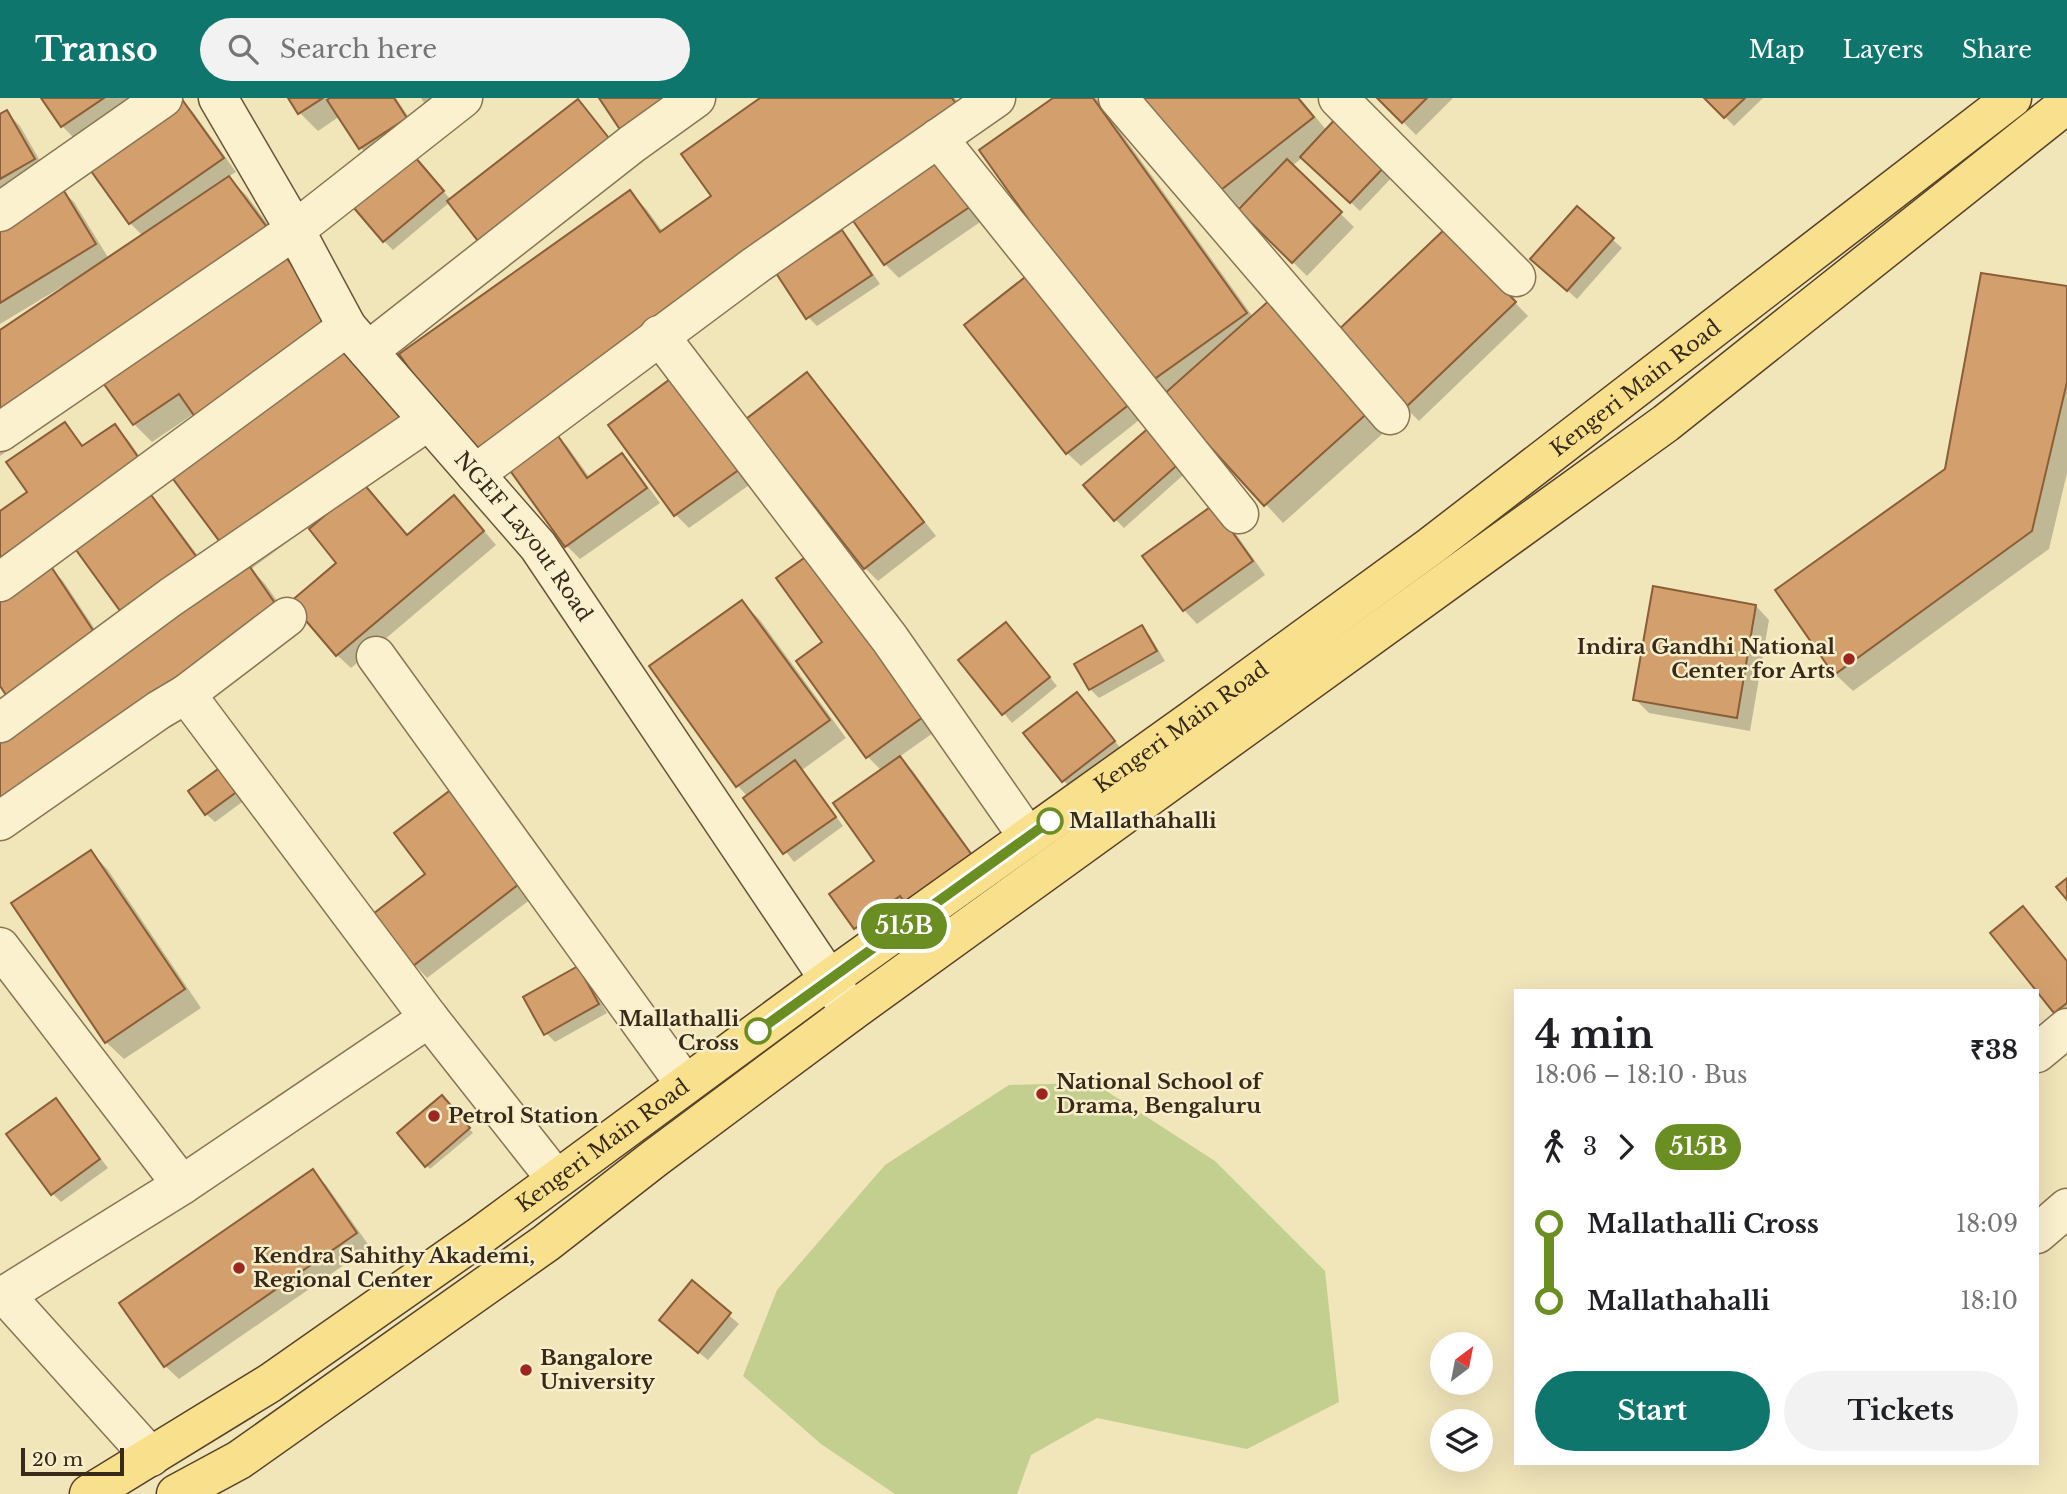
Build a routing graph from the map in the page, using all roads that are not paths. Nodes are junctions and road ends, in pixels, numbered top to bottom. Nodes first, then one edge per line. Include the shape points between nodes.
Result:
1 (163, 98) edge
2 (218, 98) edge
3 (463, 98) edge
4 (696, 98) edge
5 (996, 98) edge
6 (1118, 98) edge
7 (1338, 98) edge
8 (2012, 98) edge
9 (2067, 104) edge
10 (938, 138) junction
11 (0, 212) edge
12 (295, 230) junction
13 (1516, 277) dead end
14 (659, 335) junction
15 (358, 339) junction
16 (1390, 415) dead end
17 (428, 421) junction
18 (0, 432) edge
19 (475, 474) junction
20 (1239, 514) dead end
21 (0, 582) edge
22 (287, 617) dead end
23 (376, 656) dead end
24 (186, 694) junction
25 (0, 723) edge
26 (0, 821) edge
27 (1028, 837) junction
28 (0, 947) edge
29 (828, 980) junction
30 (851, 1012) junction
31 (429, 1018) junction
32 (2067, 1028) edge
33 (2039, 1051) edge
34 (685, 1084) junction
35 (556, 1179) junction
36 (182, 1185) junction
37 (2067, 1208) edge
38 (2039, 1232) edge
39 (2, 1294) edge
40 (151, 1457) junction
41 (89, 1494) edge
42 (176, 1494) edge

1 - 11 street
2 - 12 street, NGEF Layout Road
3 - 12 street
4 - 15 street
5 - 10 street
6 - 16 street
7 - 13 street
8 - 27 main road, Kengeri Main Road via 1431,546
9 - 30 main road, Kengeri Main Road via 1666,423
10 - 14 street
10 - 20 street
12 - 15 street, NGEF Layout Road
12 - 18 street
14 - 19 street
14 - 27 street via 890,639
15 - 17 street, NGEF Layout Road
15 - 21 street
17 - 19 street, NGEF Layout Road
17 - 25 street via 171,597
19 - 29 street, NGEF Layout Road via 538,545
22 - 24 street
23 - 34 street
24 - 26 street
24 - 31 street
27 - 29 main road, Kengeri Main Road
28 - 36 street
29 - 30 street, NGEF Layout Road
29 - 34 main road, Kengeri Main Road
30 - 42 main road, Kengeri Main Road via 546,1243 239,1460
31 - 35 street
31 - 36 street
32 - 33 street
34 - 35 main road, Kengeri Main Road
35 - 40 main road, Kengeri Main Road via 270,1383
36 - 39 street
37 - 38 street
39 - 40 street
40 - 41 main road, Kengeri Main Road

